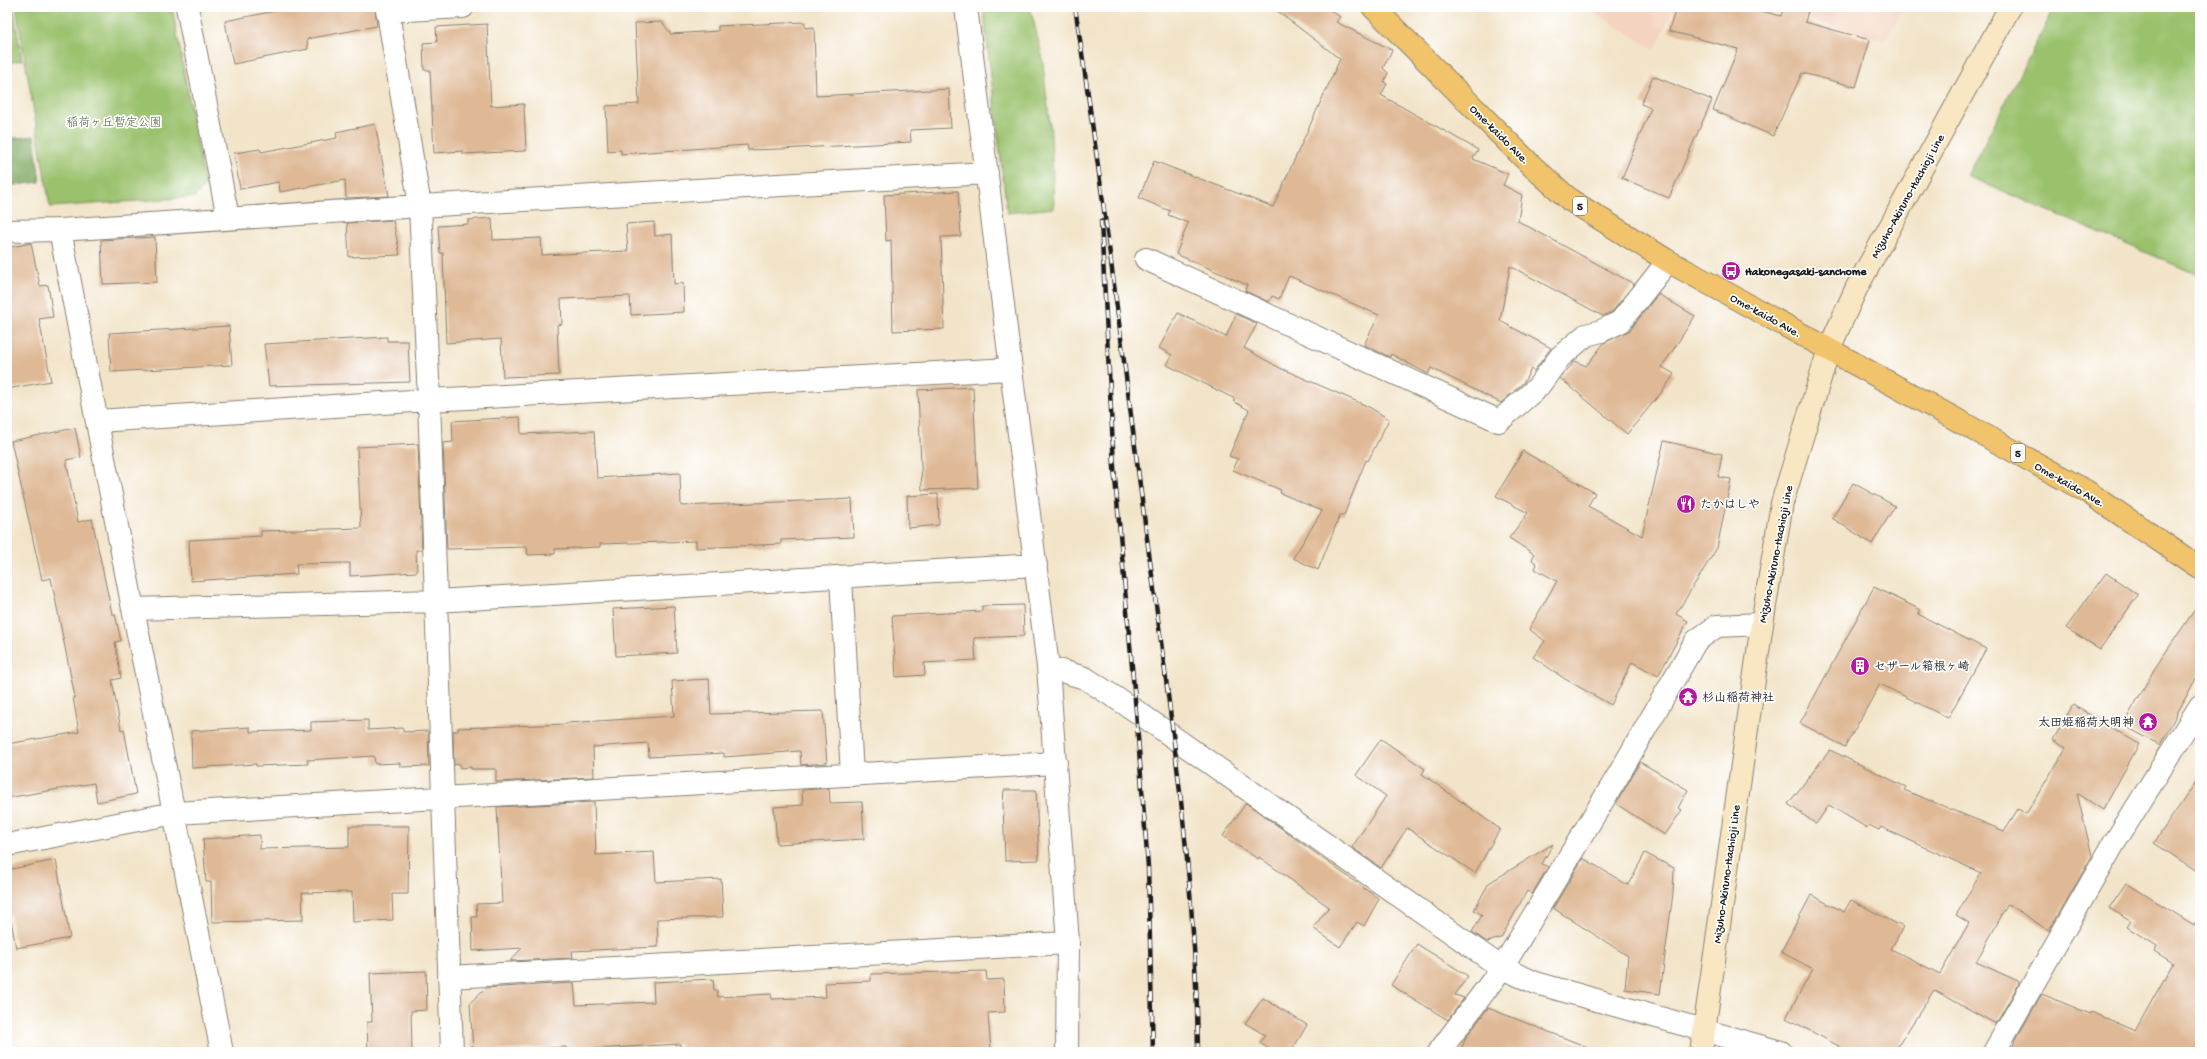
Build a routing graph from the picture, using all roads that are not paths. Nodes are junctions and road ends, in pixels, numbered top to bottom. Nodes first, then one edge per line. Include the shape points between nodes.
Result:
1 (187, 7) edge
2 (463, 7) edge
3 (966, 7) edge
4 (1373, 7) edge
5 (2010, 7) edge
6 (387, 9) edge
7 (987, 173) junction
8 (420, 206) junction
9 (228, 218) junction
10 (60, 230) junction
11 (7, 231) edge
12 (1146, 259) dead end
13 (1668, 260) junction
14 (1829, 349) junction
15 (1011, 369) junction
16 (429, 400) junction
17 (98, 421) junction
18 (1036, 565) junction
19 (2200, 568) edge
20 (842, 578) junction
21 (436, 601) junction
22 (133, 609) junction
23 (1762, 624) junction
24 (1048, 667) junction
25 (2200, 706) edge
26 (1056, 763) junction
27 (852, 775) junction
28 (444, 798) junction
29 (175, 813) junction
30 (7, 845) edge
31 (1068, 943) junction
32 (1502, 968) junction
33 (449, 977) junction
34 (1704, 1030) junction
35 (222, 1052) edge
36 (452, 1052) edge
37 (1067, 1052) edge
38 (1439, 1052) edge
39 (1701, 1052) edge
40 (1781, 1052) edge
41 (1994, 1052) edge

1 - 9 street
2 - 6 street
3 - 7 street
4 - 13 main road, Ome-kaido Ave. / 5 via 1532,166 1570,200
5 - 14 main road, Mizuho-Akiruno-Hachioji Line via 1856,289
6 - 8 street
7 - 8 street
7 - 15 street
8 - 9 street
8 - 16 street
9 - 10 street
10 - 11 street
10 - 17 street
12 - 13 street via 1499,421 1538,387 1560,357 1586,335 1601,332 1620,322
13 - 14 main road, Ome-kaido Ave. / 5
14 - 19 main road, Ome-kaido Ave. / 5 via 2086,491
14 - 23 main road, Mizuho-Akiruno-Hachioji Line via 1782,503
15 - 16 street
15 - 18 street
16 - 17 street
16 - 21 street
17 - 22 street
18 - 20 street
18 - 24 street
20 - 21 street
20 - 27 street
21 - 22 street
21 - 28 street
22 - 29 street
23 - 32 street via 1717,626 1696,641
23 - 34 main road, Mizuho-Akiruno-Hachioji Line
24 - 26 street
24 - 32 street via 1085,678 1130,707
25 - 41 street via 2113,845
26 - 27 street
26 - 31 street
27 - 28 street
28 - 29 street
28 - 33 street
29 - 30 street
29 - 35 street
31 - 33 street
31 - 37 street
32 - 34 street via 1536,983
32 - 38 street
33 - 36 street
34 - 39 main road, Mizuho-Akiruno-Hachioji Line
34 - 40 street

